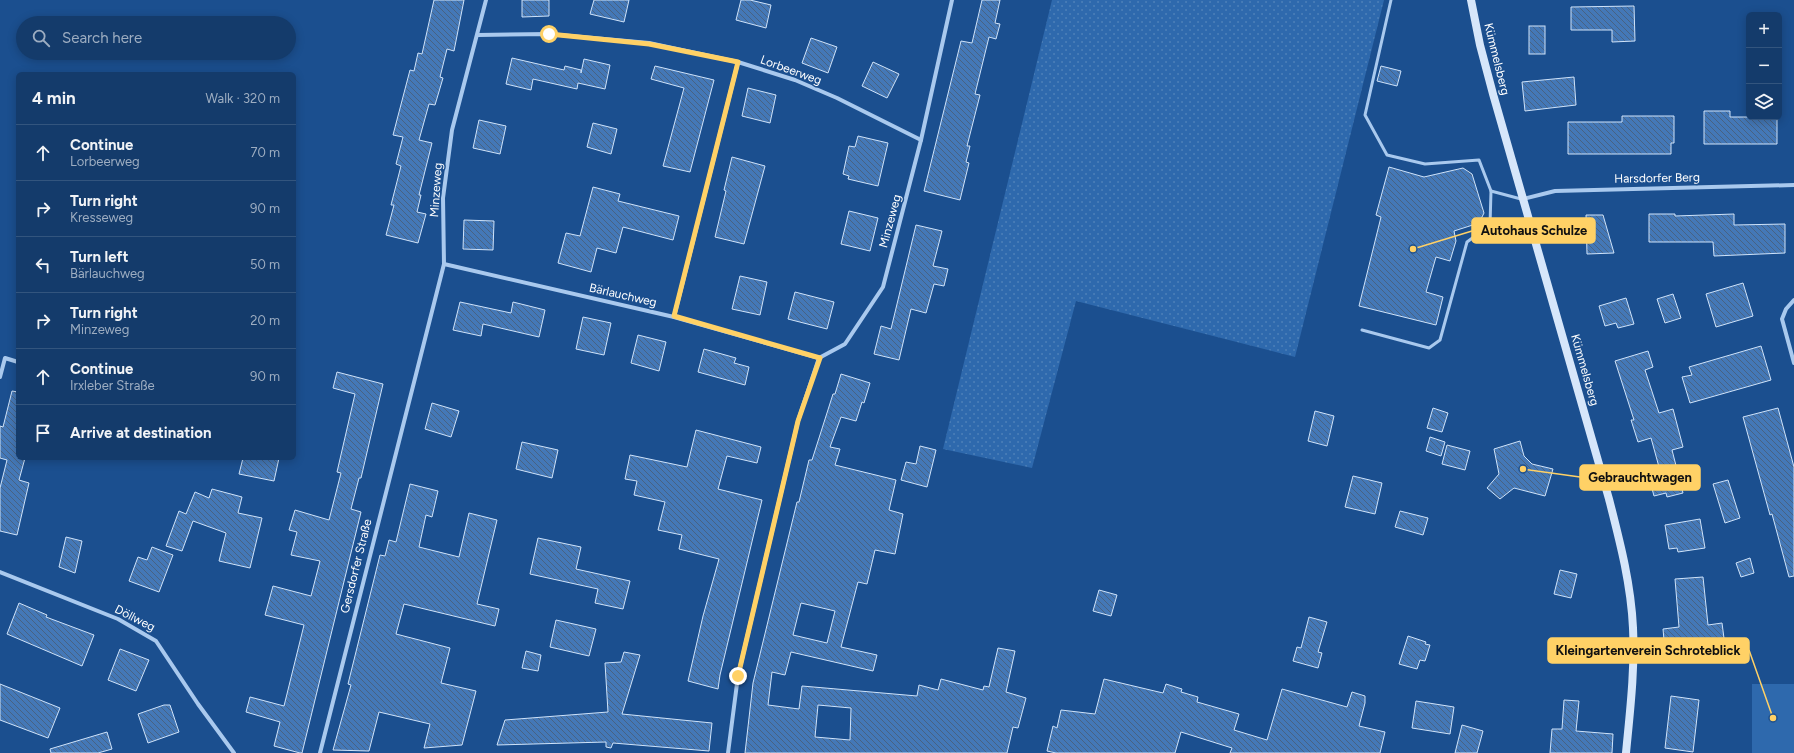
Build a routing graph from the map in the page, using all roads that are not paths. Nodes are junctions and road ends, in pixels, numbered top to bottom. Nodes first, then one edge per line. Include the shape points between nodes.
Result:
1 (486, 0) edge
2 (952, 0) edge
3 (1391, 0) edge
4 (1471, 0) edge
5 (478, 35) junction
6 (738, 62) junction
7 (921, 140) junction
8 (1794, 185) edge
9 (1491, 191) junction
10 (1523, 199) junction
11 (444, 264) junction
12 (1794, 300) edge
13 (674, 316) junction
14 (1362, 330) dead end
15 (820, 358) junction
16 (16, 361) edge
17 (1794, 363) edge
18 (0, 377) edge
19 (412, 383) joint
20 (0, 572) edge
21 (234, 753) edge
22 (320, 753) edge
23 (728, 753) edge
24 (1626, 753) edge

1 - 5 street, Minzeweg
2 - 7 street, Minzeweg
3 - 9 lane via 1365,115 1375,137 1387,155 1425,164 1479,160
4 - 10 main road, Kümmelsberg via 1480,45
5 - 6 street, Lorbeerweg via 549,34 649,44
5 - 11 street, Minzeweg via 452,130 442,198
6 - 7 street, Lorbeerweg via 795,80
6 - 13 street
7 - 15 street, Minzeweg via 883,287 845,344
8 - 10 street, Harsdorfer Berg via 1555,191
9 - 10 lane
9 - 14 lane via 1490,225 1466,242 1440,340 1429,348
10 - 24 main road, Kümmelsberg via 1610,499 1629,585 1634,646
11 - 13 street, Bärlauchweg
11 - 19 street, Minzeweg
12 - 17 street via 1782,319
13 - 15 street, Bärlauchweg
15 - 23 street via 798,421 738,676
16 - 18 street via 5,358
19 - 22 street, Gersdorfer Straße
20 - 21 street, Döllweg via 118,619 156,641

